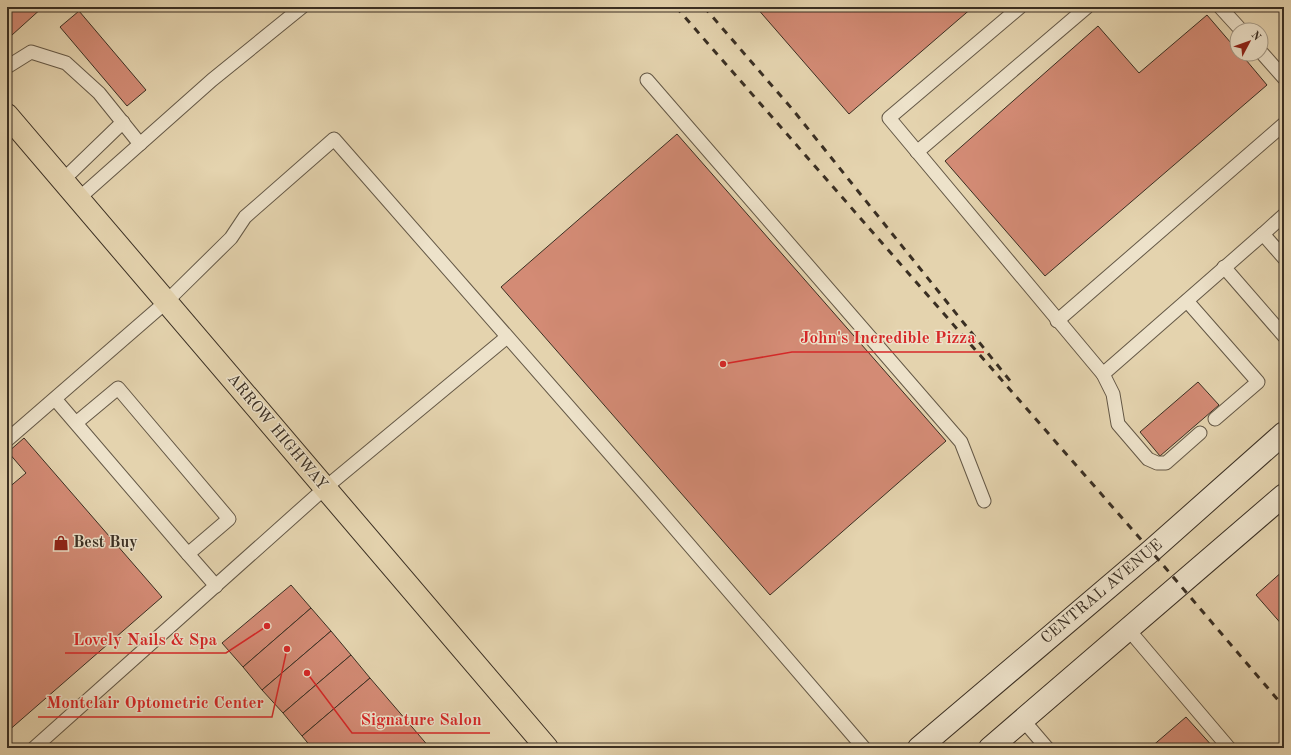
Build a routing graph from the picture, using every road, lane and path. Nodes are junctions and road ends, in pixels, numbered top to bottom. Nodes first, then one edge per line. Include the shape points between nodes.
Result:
1 (302, 7) edge
2 (1020, 7) edge
3 (1087, 7) edge
4 (1220, 7) edge
5 (1234, 22) edge
6 (1269, 61) edge
7 (7, 67) edge
8 (1284, 78) edge
9 (647, 80) dead end
10 (7, 115) edge
11 (123, 122) junction
12 (1284, 124) edge
13 (140, 144) junction
14 (917, 152) junction
15 (63, 180) junction
16 (78, 199) junction
17 (1284, 215) edge
18 (1263, 234) junction
19 (1284, 258) edge
20 (1224, 267) junction
21 (1187, 301) junction
22 (166, 302) junction
23 (1057, 321) junction
24 (1284, 336) edge
25 (507, 337) junction
26 (1103, 374) junction
27 (55, 399) junction
28 (1215, 419) dead end
29 (76, 423) junction
30 (1200, 433) dead end
31 (1284, 433) edge
32 (7, 440) edge
33 (325, 488) junction
34 (1284, 495) edge
35 (984, 501) dead end
36 (188, 554) junction
37 (216, 586) junction
38 (1128, 629) junction
39 (1023, 720) junction
40 (34, 748) edge
41 (547, 748) edge
42 (864, 748) edge
43 (919, 748) edge
44 (990, 748) edge
45 (1047, 748) edge
46 (1229, 748) edge

1 - 13 lane via 212,80
2 - 14 lane via 889,118
3 - 14 lane
4 - 5 lane
6 - 8 lane
7 - 11 lane via 31,52 66,63 99,93
9 - 35 lane via 961,442
10 - 15 main road, ARROW HIGHWAY
11 - 13 lane
11 - 15 lane
12 - 23 lane
13 - 16 lane
14 - 23 lane
15 - 16 main road, ARROW HIGHWAY
16 - 22 main road, ARROW HIGHWAY
17 - 18 lane
18 - 19 lane
18 - 20 lane
20 - 21 lane
20 - 24 lane
21 - 26 lane
21 - 28 lane via 1258,382
22 - 25 lane via 231,238 245,217 334,139
22 - 27 lane
22 - 33 main road, ARROW HIGHWAY
23 - 26 lane
25 - 33 lane
25 - 42 lane
26 - 30 lane via 1113,394 1118,424 1148,458 1157,463 1166,463
27 - 29 lane
27 - 32 lane
29 - 36 lane
29 - 36 lane via 118,388 229,519
31 - 43 main road, CENTRAL AVENUE
33 - 37 lane
33 - 41 main road, ARROW HIGHWAY
34 - 38 main road
36 - 37 lane
37 - 40 lane
38 - 39 main road
38 - 46 lane
39 - 44 main road
39 - 45 lane

